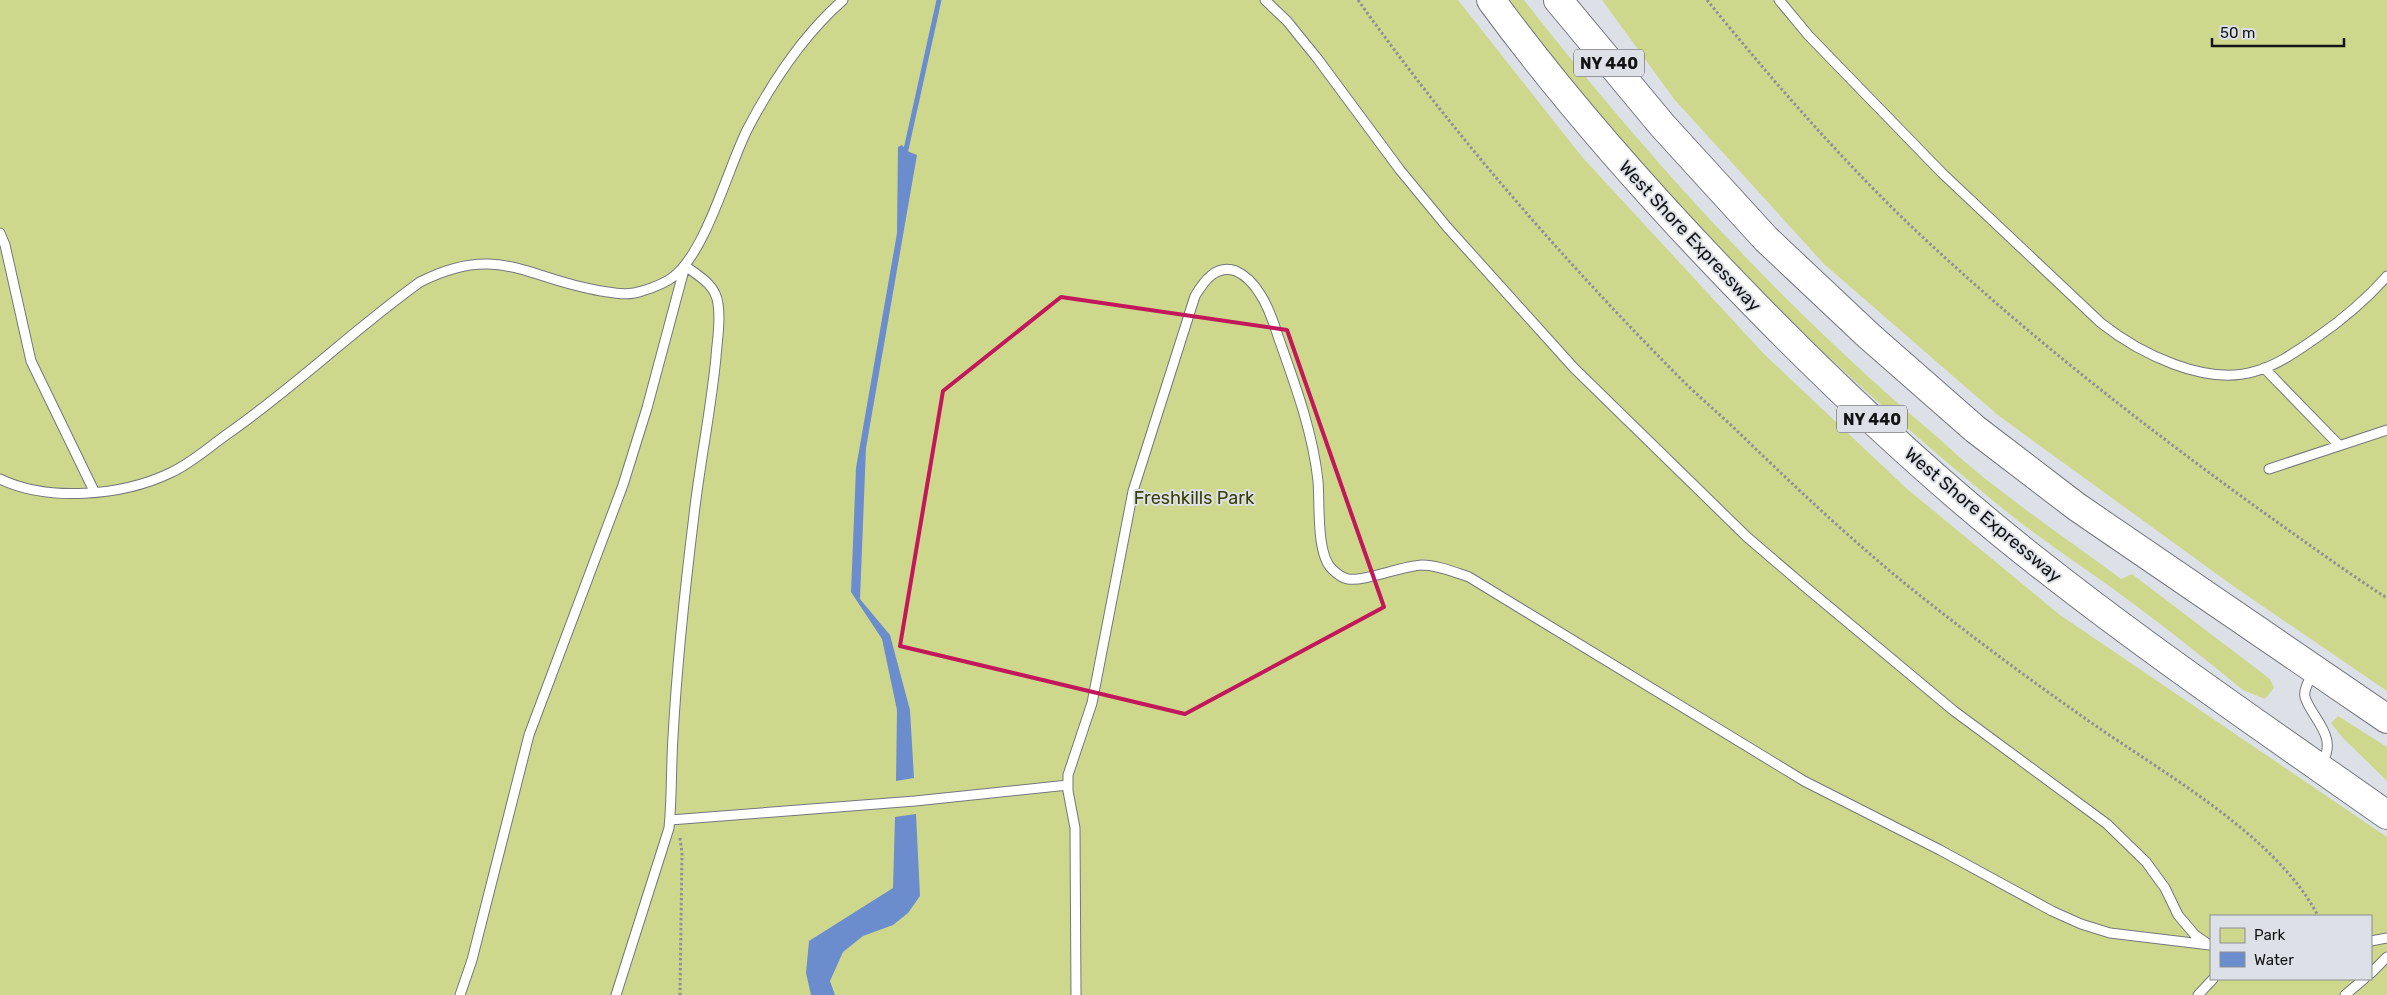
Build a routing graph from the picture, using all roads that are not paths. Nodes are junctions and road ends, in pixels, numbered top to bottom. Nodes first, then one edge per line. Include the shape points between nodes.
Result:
1 (843, 0) edge
2 (1265, 0) edge
3 (1491, 0) edge
4 (1558, 0) edge
5 (1576, 0) edge
6 (1779, 0) edge
7 (1662, 125) junction
8 (0, 233) edge
9 (684, 266) junction
10 (2387, 276) edge
11 (2264, 368) junction
12 (2387, 430) edge
13 (2338, 444) junction
14 (2269, 469) dead end
15 (0, 479) edge
16 (94, 491) junction
17 (2314, 669) junction
18 (2387, 719) edge
19 (2319, 767) junction
20 (1068, 786) junction
21 (2387, 815) edge
22 (670, 820) junction
23 (2387, 938) edge
24 (2372, 941) edge
25 (2210, 944) edge
26 (2210, 945) edge
27 (2387, 958) edge
28 (2372, 972) edge
29 (2212, 980) edge
30 (2363, 980) edge
31 (460, 995) edge
32 (616, 995) edge
33 (1076, 995) edge
34 (2198, 995) edge
35 (2346, 995) edge

1 - 9 lane via 814,28 766,96 746,132 701,237
2 - 25 lane via 1317,58 1447,227 1574,368 1748,537 1803,585 1954,711 2107,824 2146,862 2166,888 2178,915 2195,934
3 - 19 highway, West Shore Expressway / NY 440 via 1618,160 1819,370 1928,470 2042,566 2147,647
4 - 7 highway, NY 440
5 - 7 highway
6 - 11 lane via 1809,36 1942,173 2114,333 2142,350 2185,368 2236,375
7 - 17 highway, NY 440 via 1766,239 1975,430 2078,507
8 - 16 lane via 31,361
9 - 16 lane via 673,277 656,286 620,294 588,289 506,265 476,264 439,272 398,297 246,422 189,462 154,480
9 - 22 lane via 714,290 719,317 683,616
9 - 31 lane via 647,408 623,484 529,735 472,960
10 - 11 lane via 2342,320 2281,361
11 - 13 lane
12 - 13 lane
13 - 14 lane
15 - 16 lane via 53,494
17 - 18 highway, NY 440
17 - 19 lane via 2305,697 2323,728 2327,744 2324,761
19 - 21 highway, West Shore Expressway / NY 440
20 - 22 lane
20 - 26 lane via 1068,775 1092,703 1122,539 1152,427 1195,296 1214,272 1233,270 1244,275 1262,295 1289,366 1318,480 1322,549 1330,568 1338,575 1357,579 1423,565 1469,577 1804,782 2052,911 2110,933
20 - 33 lane via 1075,828
22 - 32 lane
23 - 24 lane
27 - 28 lane
29 - 34 lane
30 - 35 lane

